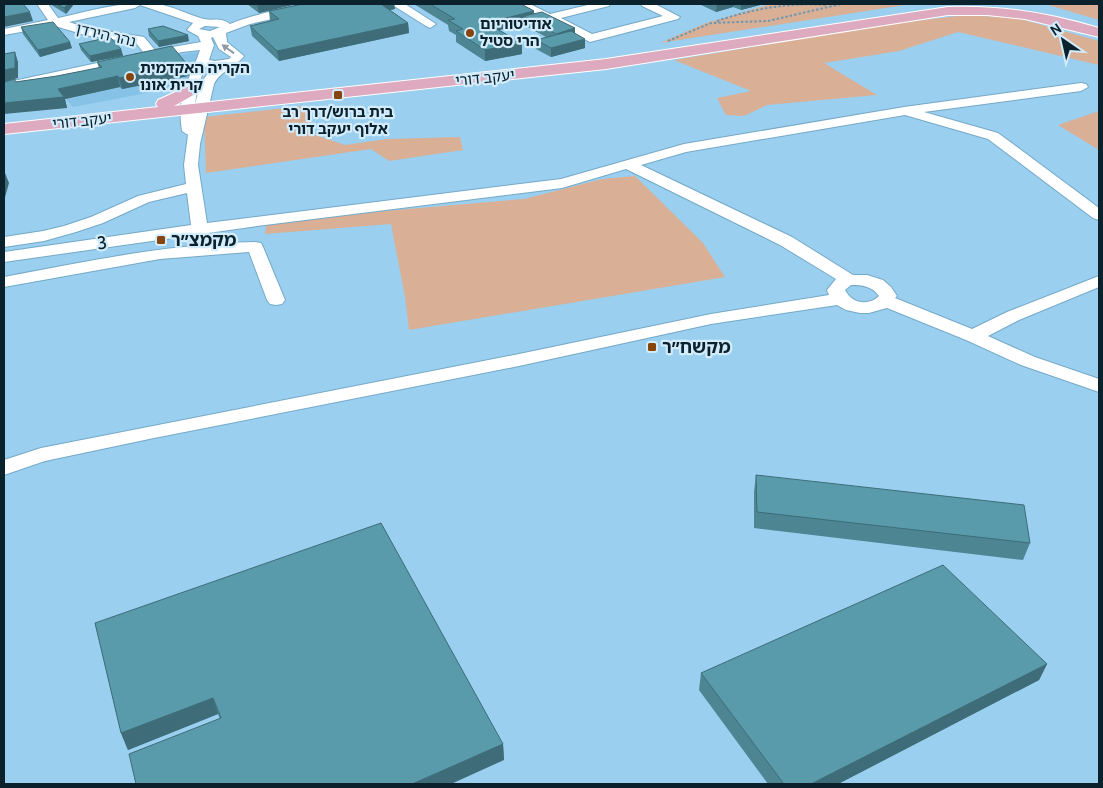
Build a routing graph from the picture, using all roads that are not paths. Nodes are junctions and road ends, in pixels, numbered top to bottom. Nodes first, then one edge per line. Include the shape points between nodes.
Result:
1 (42, 4) edge
2 (137, 4) edge
3 (172, 4) edge
4 (315, 4) edge
5 (326, 4) edge
6 (397, 4) edge
7 (522, 4) edge
8 (605, 4) edge
9 (646, 4) edge
10 (988, 4) edge
11 (958, 5) edge
12 (924, 6) edge
13 (1004, 6) junction
14 (159, 8) junction
15 (550, 18) junction
16 (55, 22) junction
17 (430, 24) dead end
18 (222, 28) junction
19 (1099, 28) edge
20 (5, 32) dead end
21 (202, 32) junction
22 (1099, 34) edge
23 (154, 55) junction
24 (202, 62) junction
25 (226, 64) junction
26 (4, 87) edge
27 (1080, 87) dead end
28 (231, 101) junction
29 (196, 105) junction
30 (159, 109) junction
31 (904, 111) junction
32 (4, 121) edge
33 (4, 129) edge
34 (627, 164) junction
35 (190, 165) junction
36 (194, 187) junction
37 (144, 199) junction
38 (1099, 215) edge
39 (200, 230) junction
40 (4, 242) edge
41 (4, 256) edge
42 (850, 280) junction
43 (1099, 281) edge
44 (4, 282) edge
45 (840, 299) junction
46 (276, 300) dead end
47 (886, 301) junction
48 (973, 336) junction
49 (1099, 386) edge
50 (4, 468) edge

1 - 16 street
2 - 14 street
2 - 16 street
2 - 21 street via 175,17
3 - 14 street
4 - 18 street via 238,20
5 - 18 street
6 - 17 street
7 - 15 street
8 - 15 street
9 - 15 street via 674,17 590,38
10 - 13 main road
11 - 12 main road, יעקב דורי
11 - 13 main road
11 - 22 main road via 1029,14
11 - 28 main road, יעקב דורי via 921,14 606,64
12 - 28 main road, יעקב דורי via 599,58
13 - 19 main road via 1054,14
14 - 21 street
16 - 20 street
16 - 23 street, נהר הירדן via 85,31 140,40
18 - 21 street
25 -> 18 street via 238,57 220,42 218,38
21 - 23 street, נהר הירדן
21 - 24 street
23 - 26 street, נהר הירדן
24 - 25 street
24 - 29 street via 196,69
25 - 29 street via 213,73
27 - 31 street, 3
28 - 29 main road
28 - 29 main road
29 - 30 main road, יעקב דורי
29 - 35 street
30 - 32 main road, יעקב דורי
30 - 33 main road, יעקב דורי
31 - 34 street, 3 via 684,148
31 - 38 street via 993,136
34 - 39 street, 3 via 553,184
34 - 42 street via 786,241
35 - 36 street
35 - 37 street via 172,183
36 - 37 street
36 - 39 street
37 - 40 street via 70,229
39 - 41 street, 3
42 - 45 street via 836,290
42 - 47 street via 867,281 882,287 888,296
43 - 48 street
44 - 46 street via 215,247 255,247
45 - 47 street via 862,307 877,306
45 - 50 street via 711,319 154,431 41,455
47 - 48 street
48 - 49 street via 1028,362

